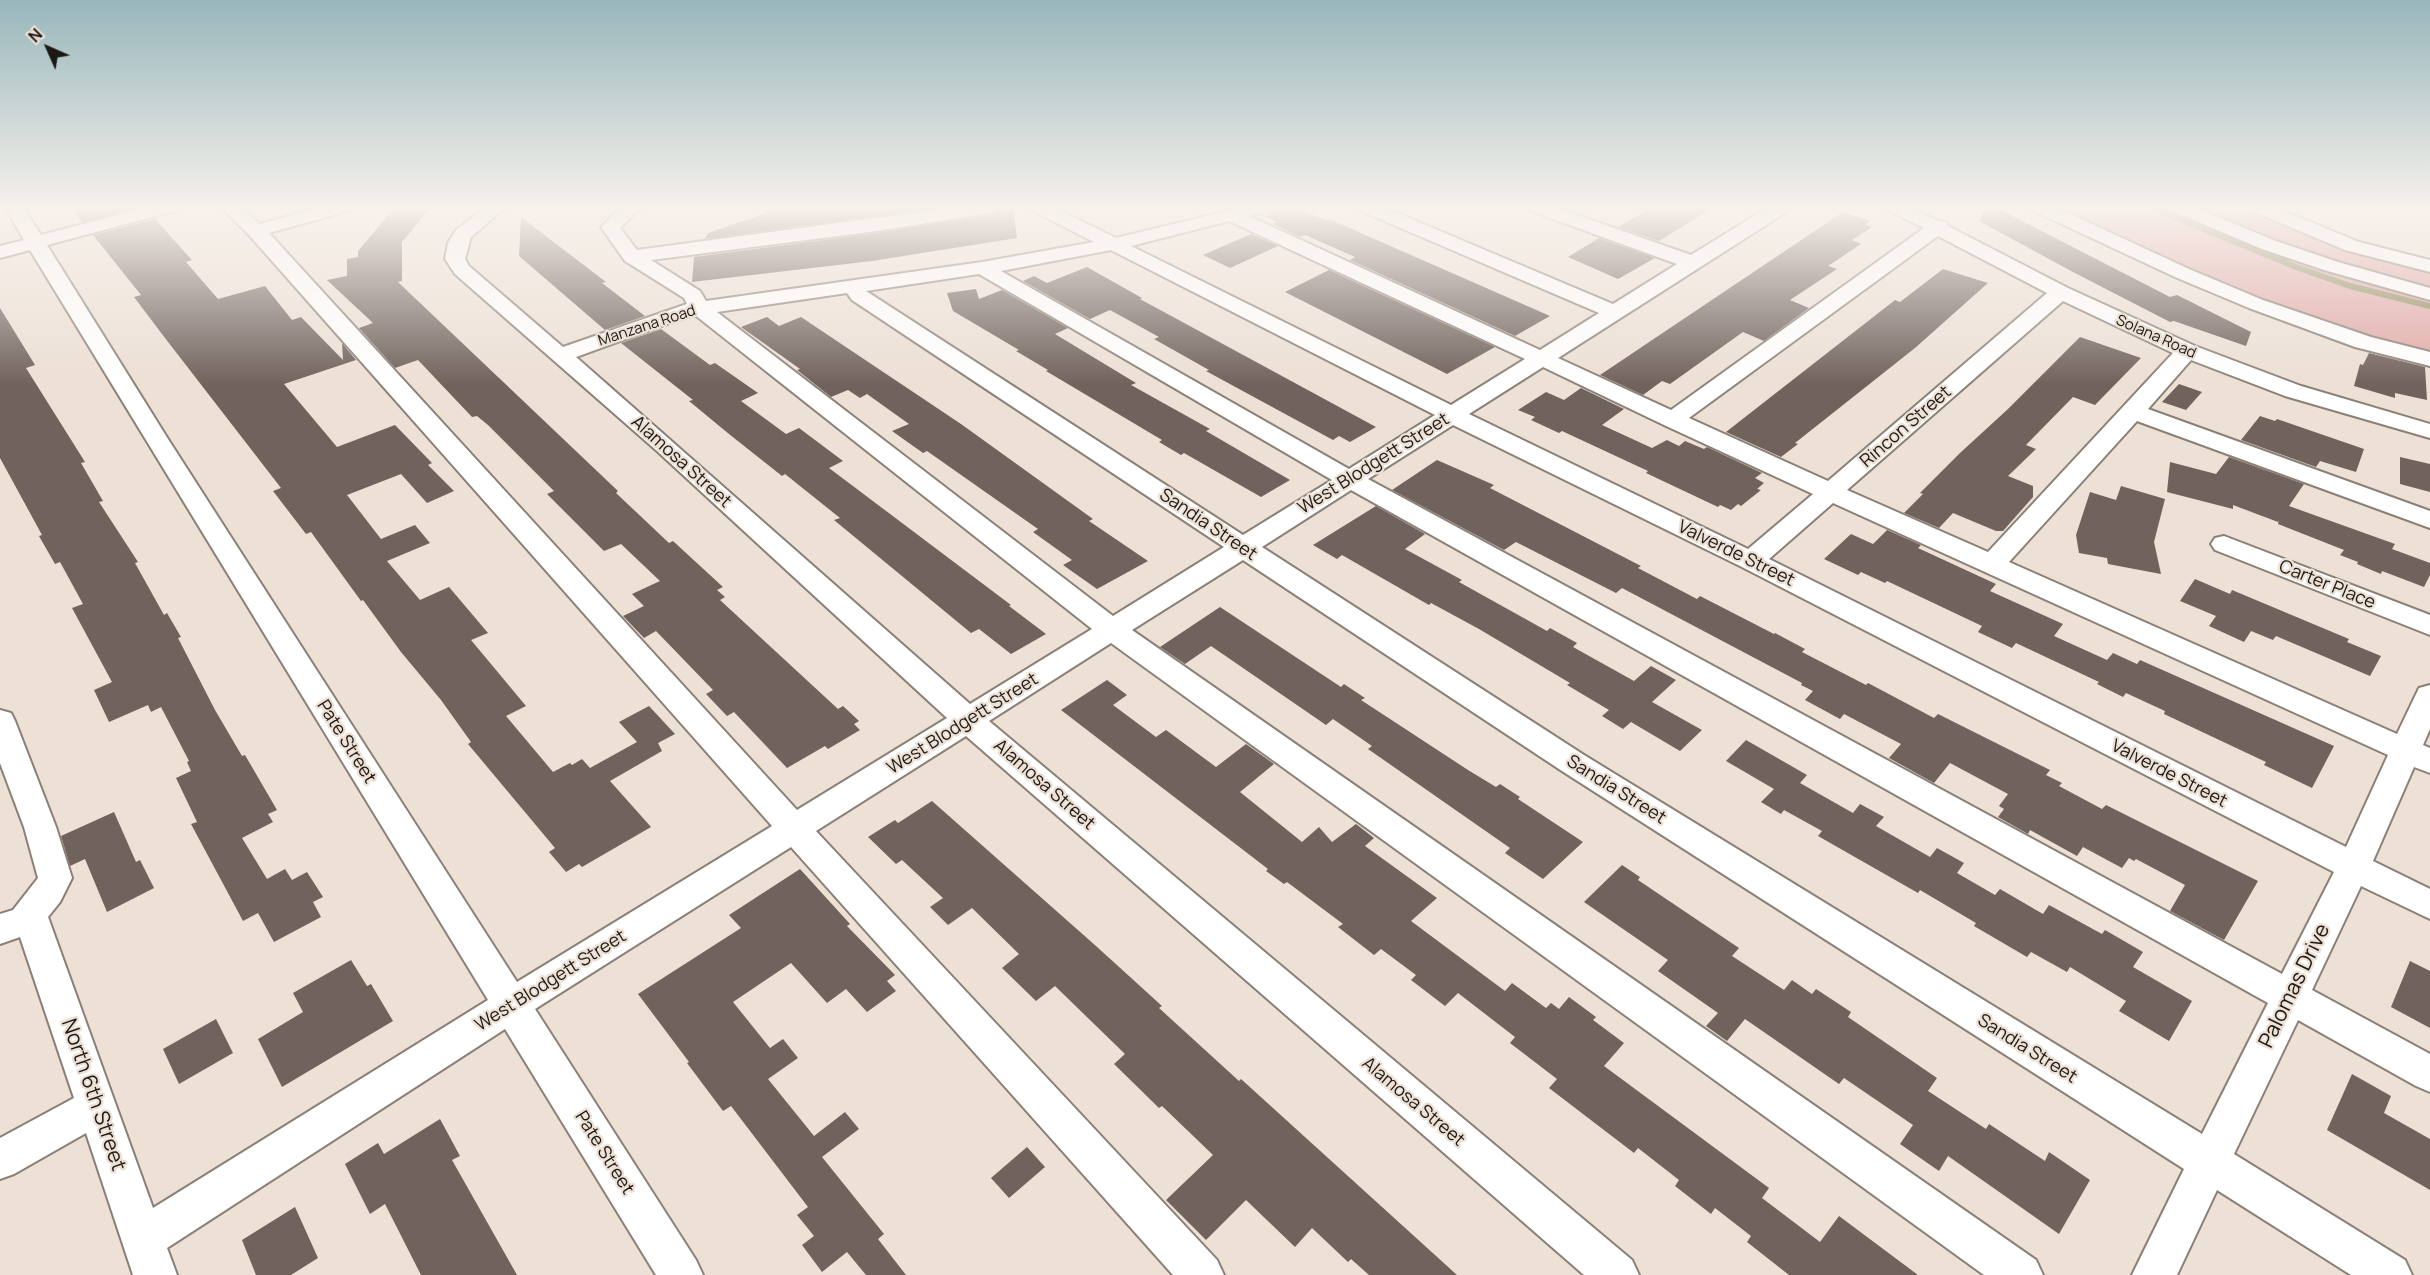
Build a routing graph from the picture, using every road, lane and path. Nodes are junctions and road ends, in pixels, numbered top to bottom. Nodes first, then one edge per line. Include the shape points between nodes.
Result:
1 (50, 266) edge
2 (288, 266) edge
3 (460, 266) edge
4 (647, 266) edge
5 (990, 266) edge
6 (1158, 266) edge
7 (1342, 266) edge
8 (1507, 266) edge
9 (1687, 266) edge
10 (1883, 266) edge
11 (2014, 266) edge
12 (2167, 266) edge
13 (2333, 266) edge
14 (982, 268) junction
15 (854, 287) junction
16 (2061, 292) junction
17 (2430, 294) edge
18 (699, 308) junction
19 (1614, 312) junction
20 (2187, 351) junction
21 (561, 355) junction
22 (1539, 358) junction
23 (2430, 359) edge
24 (2133, 412) junction
25 (1452, 415) junction
26 (1671, 420) junction
27 (2430, 431) edge
28 (1349, 479) junction
29 (1830, 492) junction
30 (2430, 520) edge
31 (2224, 544) dead end
32 (1241, 548) junction
33 (1751, 561) junction
34 (1992, 564) junction
35 (2430, 626) edge
36 (1112, 630) junction
37 (2430, 695) edge
38 (968, 720) junction
39 (0, 721) edge
40 (2418, 756) edge
41 (795, 830) junction
42 (2353, 868) junction
43 (2430, 905) edge
44 (12, 924) edge
45 (2290, 997) junction
46 (511, 1005) junction
47 (2430, 1074) edge
48 (96, 1106) junction
49 (0, 1160) edge
50 (2210, 1164) junction
51 (144, 1238) junction
52 (155, 1275) edge
53 (681, 1275) edge
54 (1202, 1275) edge
55 (1617, 1275) edge
56 (2021, 1275) edge
57 (2154, 1275) edge
58 (2390, 1275) edge

1 - 46 street, Pate Street
2 - 41 street
3 - 21 street, Alamosa Street
4 - 18 street via 693,295
5 - 14 street, Manzana Road
6 - 25 street, Valverde Street
7 - 22 street
8 - 19 street
9 - 19 street, West Blodgett Street
10 - 26 street
11 - 16 street, Solana Road
12 - 23 street via 2363,342
13 - 17 street
14 - 15 street, Manzana Road
14 - 28 street
15 - 18 street, Manzana Road
15 - 32 street, Sandia Street via 859,296
16 - 20 street, Solana Road
16 - 29 street, Rincon Street
18 - 21 street, Manzana Road
18 - 36 street
19 - 22 street, West Blodgett Street
20 - 24 street
20 - 27 street, Solana Road via 2294,391
21 - 38 street, Alamosa Street
22 - 25 street, West Blodgett Street
22 - 26 street
24 - 30 street
24 - 34 street
25 - 28 street, West Blodgett Street
25 - 33 street, Valverde Street
26 - 29 street
28 - 32 street, West Blodgett Street
28 - 45 street
29 - 33 street, Rincon Street
29 - 34 street
31 - 35 street, Carter Place
32 - 36 street, West Blodgett Street
32 - 50 street, Sandia Street via 1573,763
33 - 42 street, Valverde Street
34 - 40 street
36 - 38 street, West Blodgett Street
36 - 56 street
37 - 40 street, Palomas Drive
38 - 41 street, West Blodgett Street
38 - 55 street, Alamosa Street
39 - 44 street via 55,878 48,892
40 - 42 street, Palomas Drive
41 - 46 street, West Blodgett Street
41 - 54 street
42 - 43 street, Valverde Street
42 - 45 street, Palomas Drive
44 - 48 street, North 6th Street via 34,925
45 - 47 street
45 - 50 street, Palomas Drive
46 - 51 street, West Blodgett Street
46 - 53 street, Pate Street
48 - 49 street
48 - 51 street, North 6th Street
50 - 57 street, Palomas Drive
50 - 58 street, Sandia Street
51 - 52 street, North 6th Street

